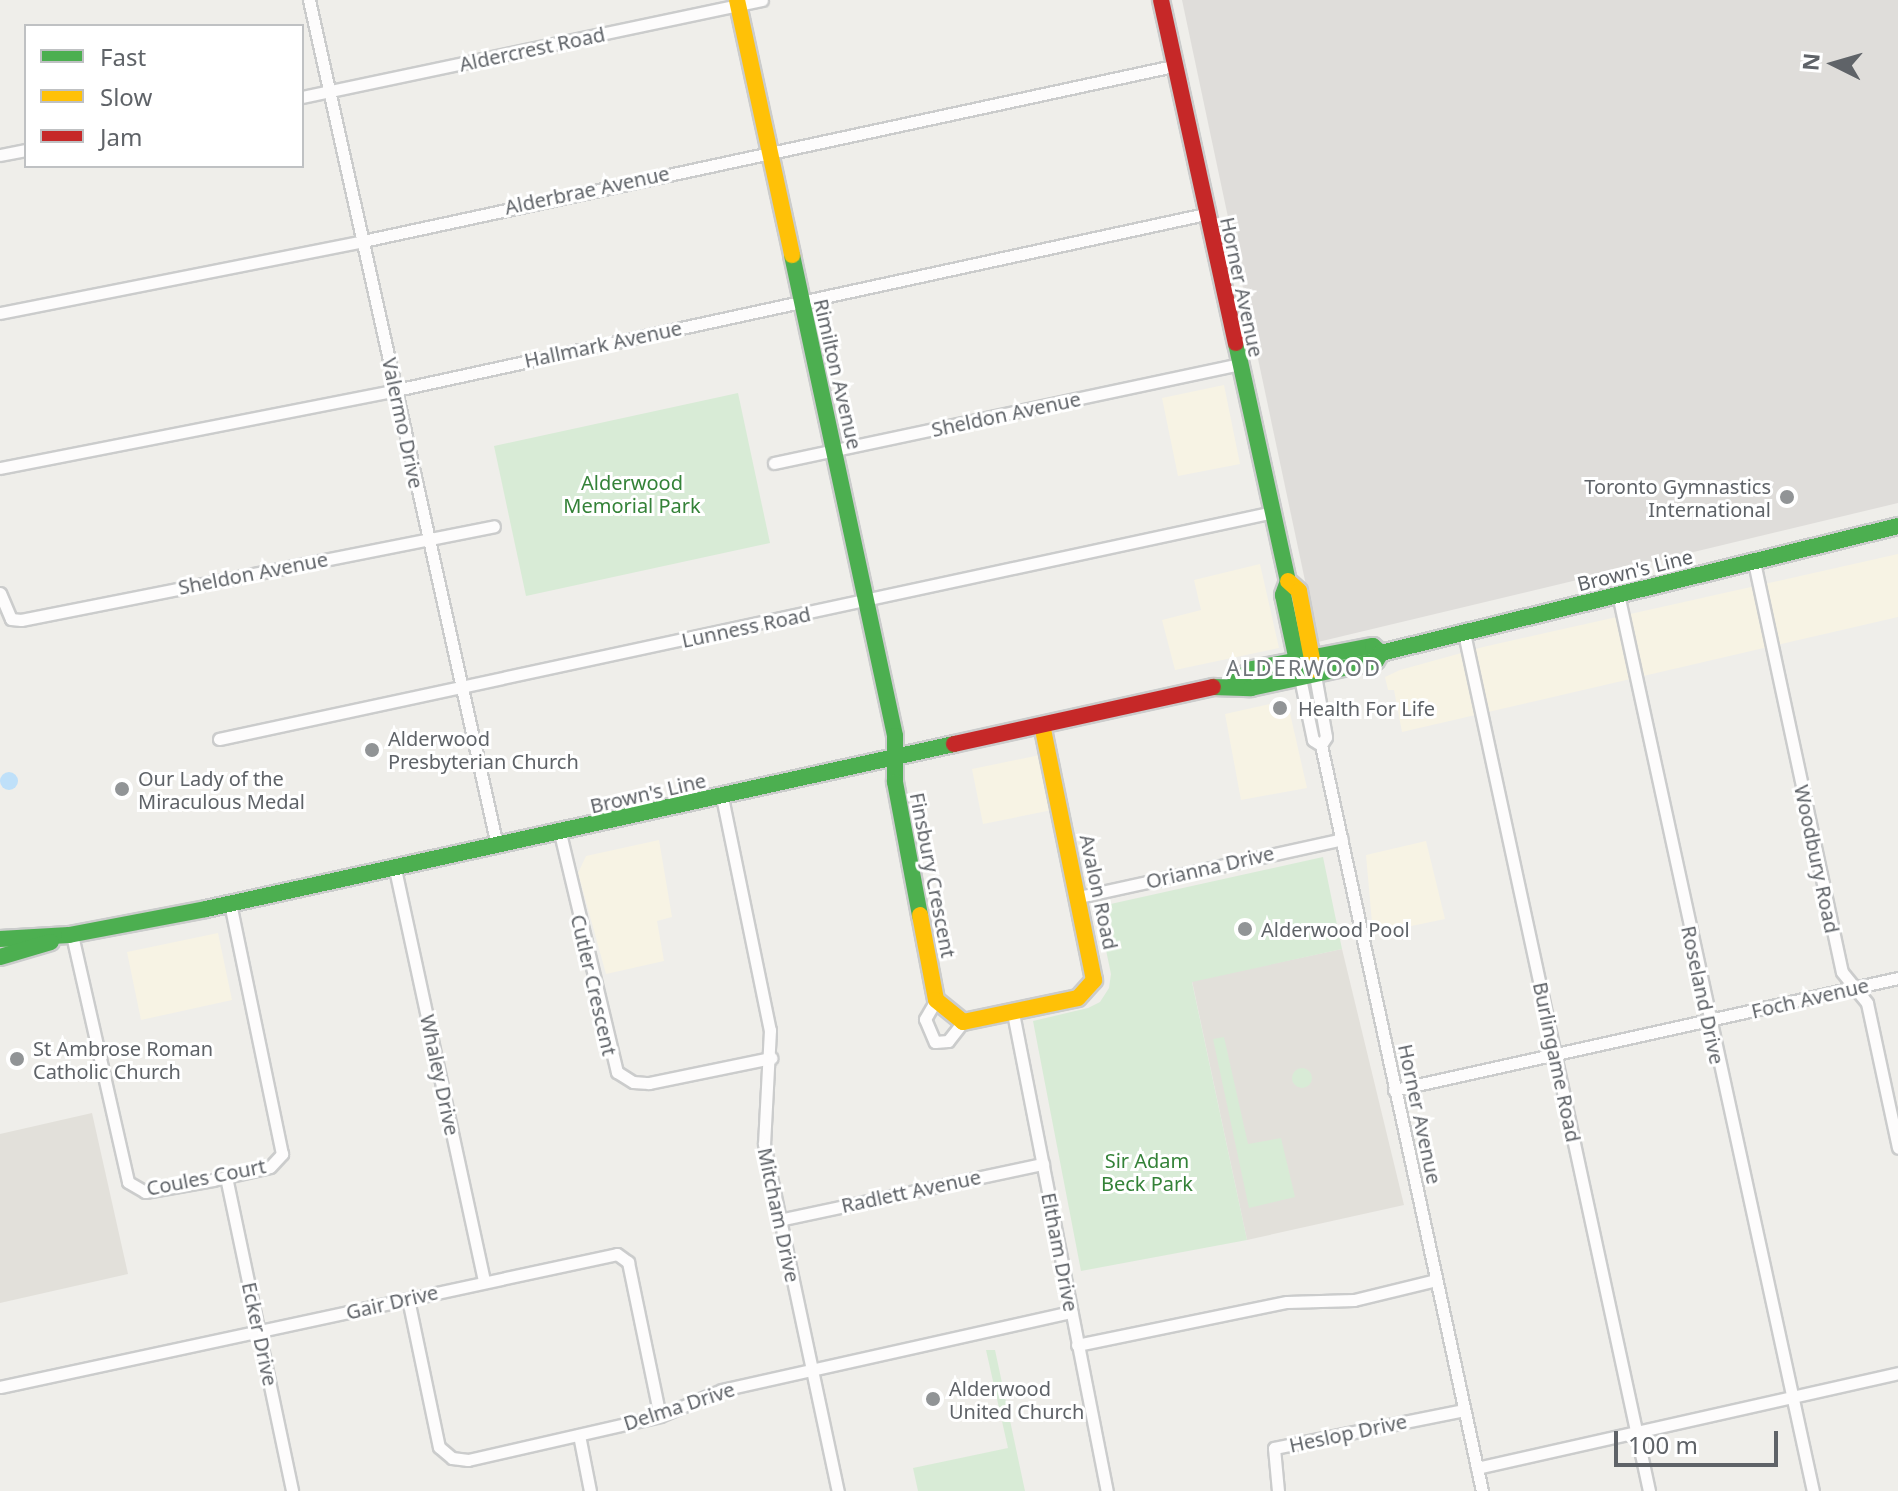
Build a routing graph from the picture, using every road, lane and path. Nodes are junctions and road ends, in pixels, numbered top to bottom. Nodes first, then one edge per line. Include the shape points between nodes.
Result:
1 (309, 0) edge
2 (762, 0) edge
3 (1161, 0) edge
4 (738, 2) edge
5 (1173, 66) junction
6 (329, 92) junction
7 (304, 97) edge
8 (24, 150) edge
9 (769, 150) junction
10 (0, 155) edge
11 (1205, 214) junction
12 (363, 241) junction
13 (801, 301) junction
14 (0, 313) edge
15 (1238, 364) junction
16 (396, 390) junction
17 (834, 451) junction
18 (774, 463) dead end
19 (0, 468) edge
20 (1273, 512) junction
21 (494, 526) dead end
22 (1898, 526) edge
23 (428, 537) junction
24 (1754, 562) junction
25 (0, 593) edge
26 (1618, 594) junction
27 (866, 602) junction
28 (1464, 633) junction
29 (1381, 653) junction
30 (1304, 659) junction
31 (1307, 677) junction
32 (1235, 682) junction
33 (461, 687) junction
34 (1042, 725) junction
35 (219, 739) dead end
36 (896, 757) junction
37 (722, 797) junction
38 (560, 833) junction
39 (1342, 839) junction
40 (497, 845) junction
41 (395, 869) junction
42 (1079, 897) junction
43 (230, 904) junction
44 (70, 935) junction
45 (0, 939) edge
46 (0, 957) edge
47 (1898, 978) edge
48 (1854, 988) junction
49 (936, 1000) junction
50 (1013, 1013) junction
51 (1708, 1020) junction
52 (963, 1022) junction
53 (1555, 1055) junction
54 (771, 1058) junction
55 (1394, 1090) junction
56 (1898, 1148) edge
57 (1043, 1164) junction
58 (226, 1177) junction
59 (779, 1220) junction
60 (1436, 1280) junction
61 (484, 1281) junction
62 (408, 1299) junction
63 (1071, 1312) junction
64 (259, 1332) junction
65 (1077, 1345) junction
66 (812, 1371) junction
67 (1898, 1373) edge
68 (0, 1387) edge
69 (1791, 1396) junction
70 (1464, 1410) junction
71 (660, 1416) junction
72 (1636, 1432) junction
73 (579, 1435) junction
74 (1477, 1468) junction
75 (292, 1491) edge
76 (590, 1491) edge
77 (838, 1491) edge
78 (1107, 1491) edge
79 (1278, 1491) edge
80 (1482, 1491) edge
81 (1649, 1491) edge
82 (1813, 1491) edge

1 - 6 street, Valermo Drive
2 - 4 street, Aldercrest Road
3 - 5 main road, Horner Avenue
4 - 6 street, Aldercrest Road
4 - 9 main road, Rimilton Avenue
5 - 9 street, Alderbrae Avenue
5 - 11 main road, Horner Avenue
6 - 7 street, Aldercrest Road
6 - 12 street, Valermo Drive
8 - 10 street
9 - 12 street, Alderbrae Avenue
9 - 13 main road, Rimilton Avenue
11 - 13 street, Hallmark Avenue
11 - 15 main road, Horner Avenue
12 - 14 street, Alderbrae Avenue
12 - 16 street, Valermo Drive
13 - 16 street, Hallmark Avenue
13 - 17 main road, Rimilton Avenue
15 - 17 street, Sheldon Avenue
15 - 20 main road, Horner Avenue
16 - 19 street, Hallmark Avenue
16 - 23 street, Valermo Drive
17 - 18 street, Sheldon Avenue
17 - 27 main road, Rimilton Avenue
20 - 27 street, Lunness Road
20 - 30 main road, Horner Avenue via 1288,581 1299,591
21 - 23 street, Sheldon Avenue
22 - 24 main road, Brown's Line
23 - 25 street, Sheldon Avenue via 11,619
23 - 33 street, Valermo Drive
24 - 26 main road, Brown's Line
24 - 48 street, Woodbury Road via 1842,972
26 - 28 main road, Brown's Line
26 - 51 street, Roseland Drive
27 - 33 street, Lunness Road
27 - 36 main road, Rimilton Avenue
28 - 29 main road, Brown's Line
28 - 53 street, Burlingame Road
29 - 30 main road, Brown's Line via 1373,646
29 - 31 main road, Brown's Line via 1376,661
30 - 31 main road, Horner Avenue
30 - 32 main road, Brown's Line via 1247,671
31 - 32 main road, Brown's Line via 1251,688
31 - 39 street, Horner Avenue via 1313,740 1321,745
32 - 34 main road, Brown's Line
33 - 35 street, Lunness Road
33 - 40 street, Valermo Drive
34 - 36 main road, Brown's Line
34 - 42 main road, Avalon Road
36 - 37 main road, Brown's Line
36 - 49 main road, Finsbury Crescent via 895,782
37 - 38 main road, Brown's Line
37 - 54 street, Mitcham Drive
38 - 40 main road, Brown's Line
38 - 54 street, Cutler Crescent via 617,1072 633,1082 649,1083
39 - 42 street, Orianna Drive
39 - 55 street, Horner Avenue
40 - 41 main road, Brown's Line
41 - 43 main road, Brown's Line
41 - 61 street, Whaley Drive
42 - 50 main road, Avalon Road via 1094,961 1091,984 1078,998
43 - 44 main road, Brown's Line
43 - 58 street, Coules Court via 282,1154 270,1167
44 - 45 main road, Brown's Line
44 - 46 main road, Brown's Line
44 - 58 street, Coules Court via 129,1184 145,1192
47 - 48 street, Foch Avenue
48 - 51 street, Foch Avenue
48 - 56 street, Woodbury Road via 1867,1003
49 - 52 main road
49 - 52 street, Finsbury Crescent via 925,1019 935,1042 948,1041
50 - 52 main road, Finsbury Crescent
50 - 57 street, Eltham Drive
51 - 53 street, Foch Avenue
51 - 69 street, Roseland Drive
53 - 55 street, Foch Avenue
53 - 72 street, Burlingame Road
54 - 59 street, Mitcham Drive via 762,1135
55 - 60 street, Horner Avenue
57 - 59 street, Radlett Avenue
57 - 63 street, Eltham Drive
58 - 64 street, Ecker Drive
59 - 66 street, Mitcham Drive
60 - 65 street via 1354,1300 1287,1302
60 - 70 street, Horner Avenue
61 - 62 street, Gair Drive
61 - 71 street, Gair Drive via 617,1254 628,1262
62 - 64 street, Gair Drive
62 - 73 street, Delma Drive via 439,1447 452,1458 468,1460
63 - 65 street, Eltham Drive
63 - 66 street, Delma Drive
64 - 68 street, Gair Drive
64 - 75 street, Ecker Drive
65 - 78 street, Eltham Drive
66 - 71 street, Delma Drive via 722,1390
66 - 77 street, Mitcham Drive
67 - 69 street
69 - 72 street
69 - 82 street, Roseland Drive
70 - 74 street, Horner Avenue
70 - 79 street, Heslop Drive via 1274,1448
71 - 73 street, Delma Drive
72 - 74 street
72 - 81 street, Burlingame Road
73 - 76 street
74 - 80 street, Horner Avenue

